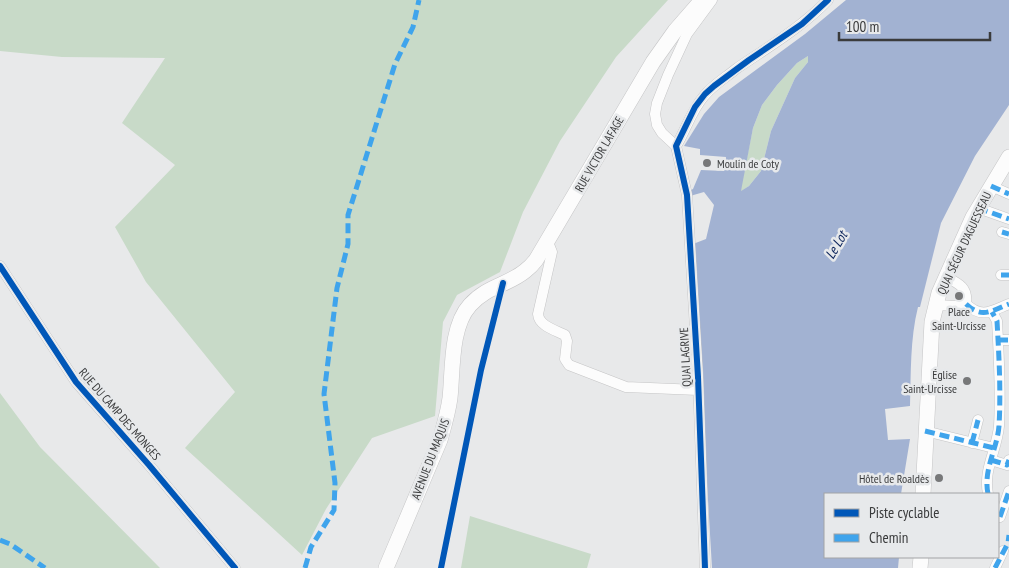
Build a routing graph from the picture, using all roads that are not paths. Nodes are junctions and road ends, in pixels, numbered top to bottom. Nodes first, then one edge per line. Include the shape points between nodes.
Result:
1 (702, 0) edge
2 (712, 0) edge
3 (828, 0) edge
4 (676, 146) junction
5 (1009, 157) edge
6 (990, 186) junction
7 (1009, 194) edge
8 (978, 208) junction
9 (1009, 219) edge
10 (548, 242) junction
11 (0, 266) edge
12 (946, 277) junction
13 (483, 293) joint
14 (966, 304) junction
15 (1009, 304) edge
16 (935, 305) junction
17 (992, 312) junction
18 (998, 340) junction
19 (1009, 340) edge
20 (1004, 383) edge
21 (698, 390) junction
22 (978, 420) dead end
23 (925, 430) junction
24 (972, 442) junction
25 (994, 448) junction
26 (991, 460) junction
27 (1009, 460) edge
28 (1009, 491) edge
29 (922, 493) edge
30 (988, 493) edge
31 (1002, 518) edge
32 (1003, 551) dead end
33 (235, 568) edge
34 (386, 568) edge
35 (705, 568) edge
36 (995, 568) edge

1 - 10 main road, RUE VICTOR LAFAGE via 674,31 653,62
2 - 4 street via 688,34 657,102 657,124
3 - 4 street via 802,24 705,94
4 - 21 street, QUAI LAGRIVE via 687,195
5 - 6 main road, QUAI SÉGUR D'AGUESSEAU
6 - 7 street
6 - 8 main road, QUAI SÉGUR D'AGUESSEAU
8 - 9 street
8 - 12 main road, QUAI SÉGUR D'AGUESSEAU
10 - 13 main road, RUE VICTOR LAFAGE via 526,271
10 - 21 street via 552,252 538,319 565,335 565,359 569,365 626,387
11 - 33 street, RUE DU CAMP DES MONGES via 76,382
12 - 14 street via 964,289
12 - 16 main road, QUAI SÉGUR D'AGUESSEAU
13 - 34 main road, AVENUE DU MAQUIS via 468,307 459,324 446,421
14 - 16 street
14 - 17 street via 978,312
15 - 17 street
16 - 23 main road, QUAI SÉGUR D'AGUESSEAU
17 - 18 street via 997,321
18 - 19 street
18 - 20 street
20 - 25 street
21 - 35 street, QUAI LAGRIVE
22 - 24 street
23 - 24 street
23 - 29 main road, QUAI SÉGUR D'AGUESSEAU
24 - 25 street
25 - 26 street
26 - 27 street via 1007,465
26 - 30 street via 986,482
28 - 31 street
32 - 36 street

